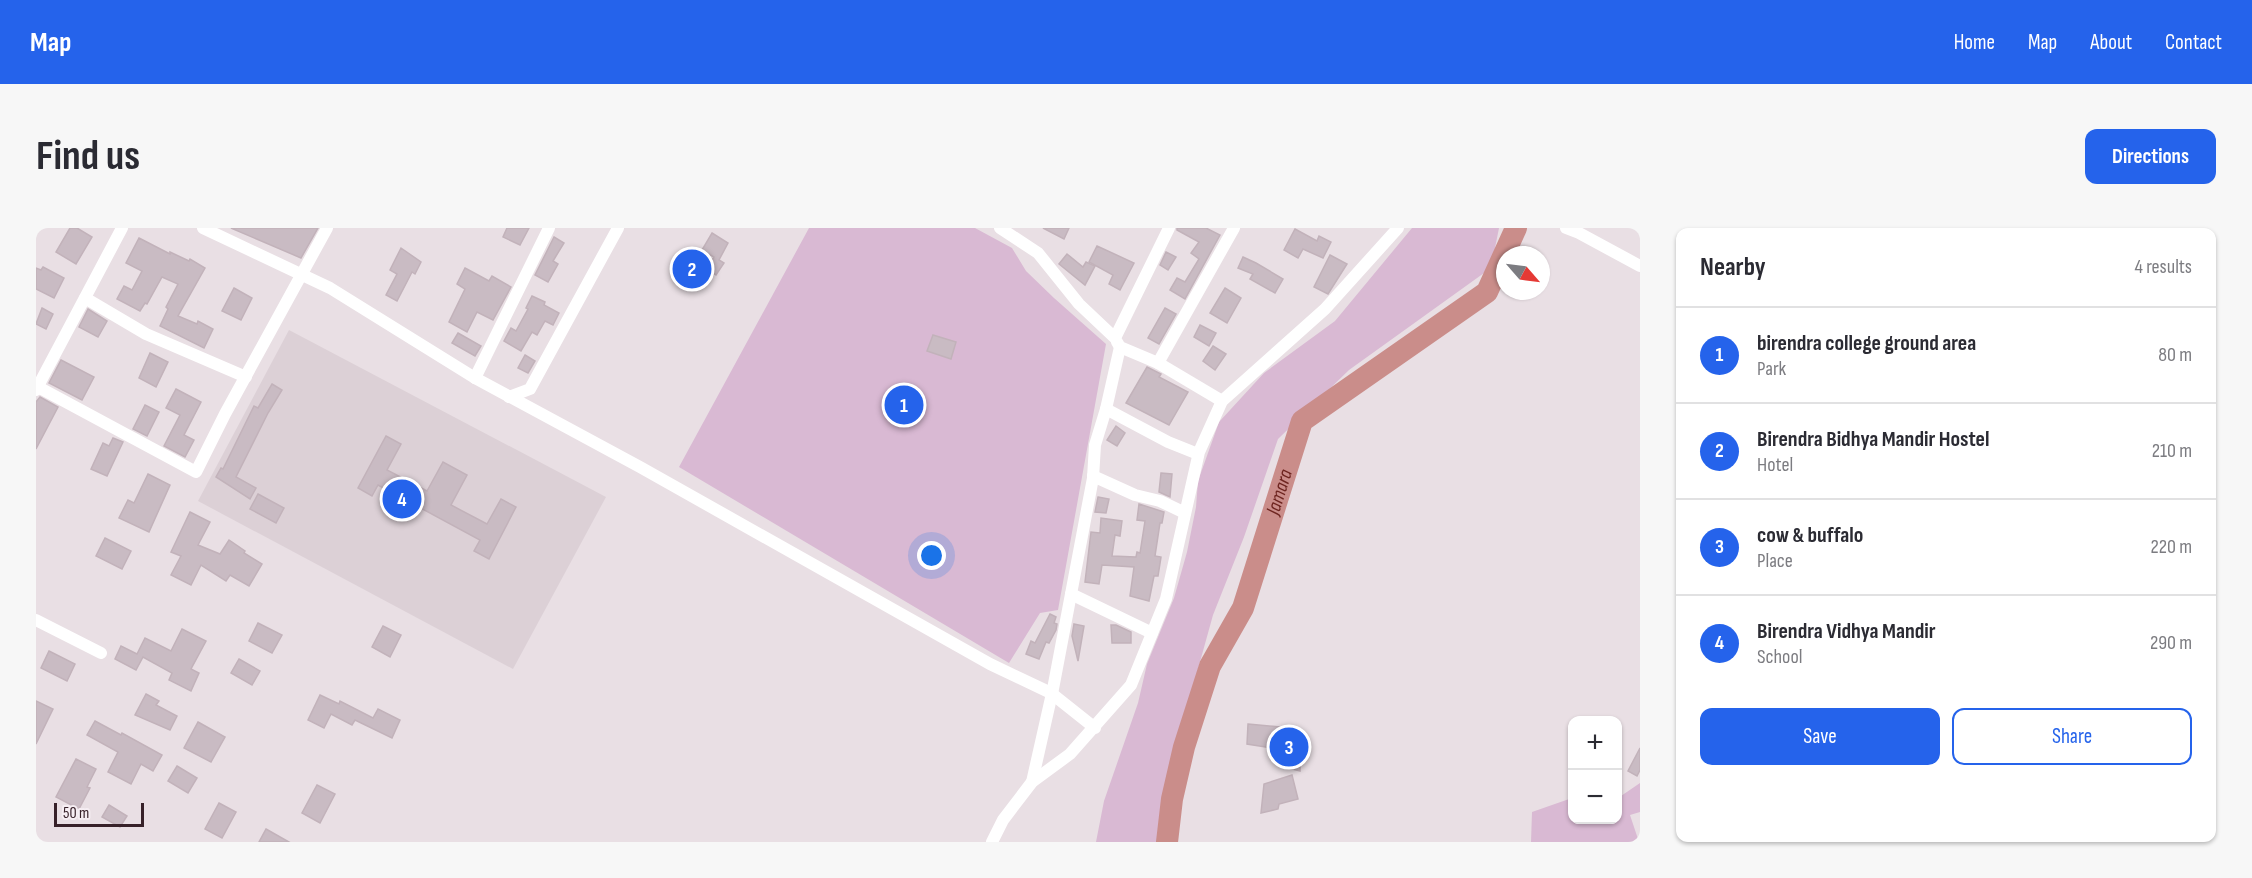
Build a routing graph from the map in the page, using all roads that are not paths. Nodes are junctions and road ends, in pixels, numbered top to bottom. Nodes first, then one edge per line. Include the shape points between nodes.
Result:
1 (122, 228) edge
2 (204, 228) edge
3 (327, 228) edge
4 (618, 228) edge
5 (1000, 228) edge
6 (1169, 228) edge
7 (1233, 228) edge
8 (1398, 228) edge
9 (1566, 228) edge
10 (547, 229) edge
11 (1580, 230) edge
12 (1640, 266) edge
13 (303, 275) junction
14 (85, 298) junction
15 (1117, 343) junction
16 (1158, 363) junction
17 (246, 377) junction
18 (475, 378) junction
19 (37, 388) edge
20 (509, 397) junction
21 (1222, 401) junction
22 (1106, 409) junction
23 (1198, 454) junction
24 (1093, 476) junction
25 (1185, 513) junction
26 (1071, 594) junction
27 (36, 620) edge
28 (1152, 633) junction
29 (101, 653) dead end
30 (1051, 693) junction
31 (1095, 728) junction
32 (1032, 782) junction
33 (992, 842) edge

1 - 14 street
2 - 13 street
3 - 13 street
4 - 20 street via 530,389
5 - 15 street via 1038,253
6 - 15 street
7 - 16 street
8 - 21 street via 1325,309
9 - 11 street
10 - 18 street
11 - 12 street
13 - 17 street
13 - 18 street
14 - 17 street via 146,334
14 - 19 street
15 - 16 street
15 - 22 street
16 - 21 street
17 - 19 street via 196,472
18 - 20 street
20 - 30 street via 990,664
21 - 23 street
22 - 23 street
22 - 24 street via 1095,445
23 - 25 street
24 - 25 street
24 - 26 street
25 - 28 street via 1166,599
26 - 28 street
26 - 30 street
27 - 29 street
28 - 31 street via 1131,685
30 - 31 street
30 - 32 street
31 - 32 street via 1070,754
32 - 33 street via 1003,820

